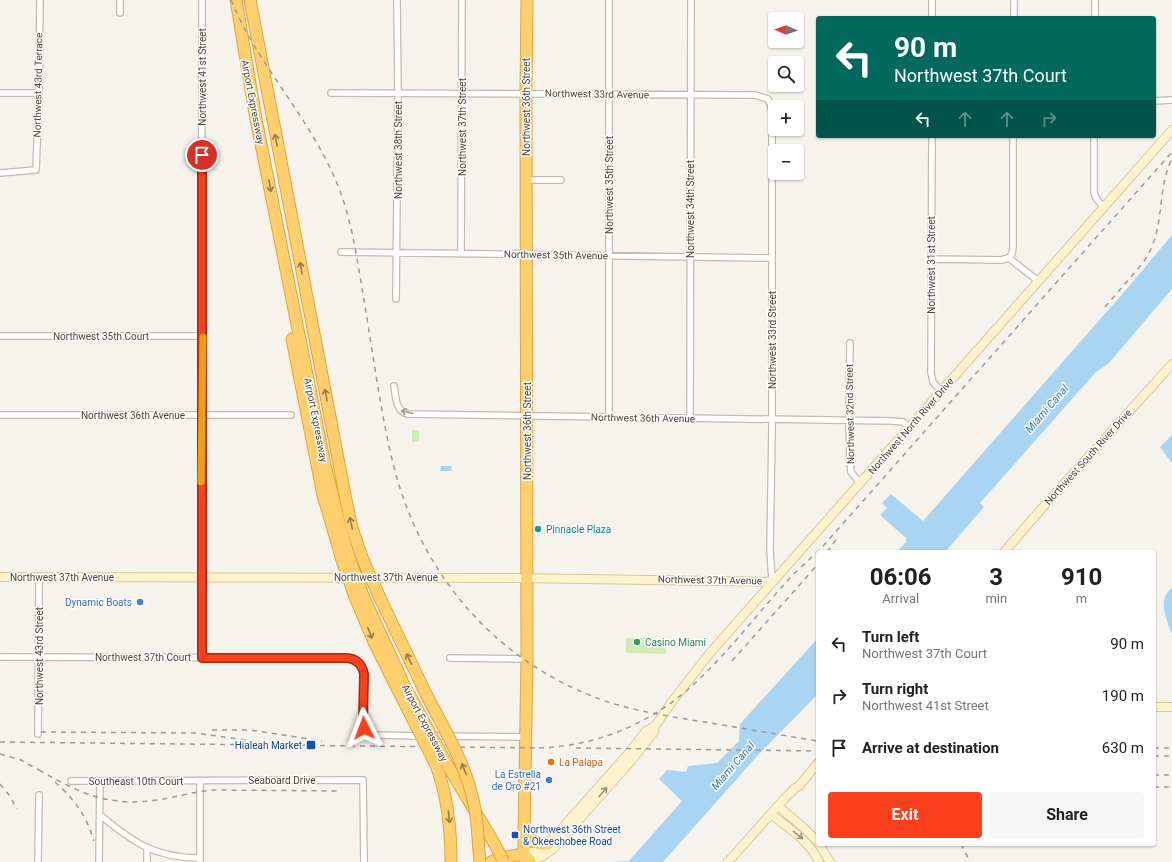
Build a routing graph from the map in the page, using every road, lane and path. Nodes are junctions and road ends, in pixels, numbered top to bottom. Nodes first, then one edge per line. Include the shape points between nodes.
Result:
1 (40, 0) edge
2 (120, 0) edge
3 (202, 0) edge
4 (236, 0) edge
5 (250, 0) edge
6 (397, 0) edge
7 (462, 0) edge
8 (527, 0) edge
9 (609, 0) edge
10 (691, 0) edge
11 (932, 0) edge
12 (1014, 0) edge
13 (1095, 0) edge
14 (120, 13) dead end
15 (932, 16) edge
16 (1014, 16) edge
17 (1095, 16) edge
18 (398, 92) junction
19 (0, 93) edge
20 (39, 93) junction
21 (331, 93) dead end
22 (462, 94) junction
23 (526, 94) junction
24 (609, 94) junction
25 (690, 95) junction
26 (768, 99) joint
27 (1172, 100) edge
28 (1156, 101) edge
29 (1172, 130) edge
30 (932, 138) edge
31 (1013, 138) edge
32 (1094, 138) edge
33 (0, 173) edge
34 (526, 180) junction
35 (561, 180) dead end
36 (1104, 208) junction
37 (341, 252) dead end
38 (397, 254) junction
39 (462, 254) junction
40 (526, 255) junction
41 (609, 256) junction
42 (690, 257) junction
43 (772, 258) junction
44 (1009, 258) junction
45 (931, 259) junction
46 (1038, 281) junction
47 (396, 299) dead end
48 (0, 336) edge
49 (203, 336) junction
50 (850, 343) dead end
51 (1172, 364) edge
52 (394, 386) dead end
53 (941, 391) junction
54 (0, 415) edge
55 (201, 415) junction
56 (291, 415) dead end
57 (527, 416) junction
58 (609, 417) junction
59 (690, 418) junction
60 (772, 419) junction
61 (849, 421) junction
62 (910, 427) junction
63 (860, 483) junction
64 (1006, 550) edge
65 (0, 577) edge
66 (39, 577) junction
67 (201, 577) junction
68 (527, 578) junction
69 (772, 582) junction
70 (0, 657) edge
71 (39, 657) junction
72 (202, 658) junction
73 (450, 658) dead end
74 (527, 659) junction
75 (400, 684) junction
76 (1156, 707) edge
77 (1172, 707) edge
78 (38, 734) dead end
79 (526, 737) junction
80 (816, 760) edge
81 (816, 765) edge
82 (71, 781) dead end
83 (100, 781) junction
84 (200, 781) junction
85 (795, 788) junction
86 (39, 795) dead end
87 (778, 806) junction
88 (771, 814) junction
89 (100, 815) junction
90 (524, 836) junction
91 (816, 840) edge
92 (492, 844) junction
93 (821, 846) edge
94 (147, 848) junction
95 (548, 848) junction
96 (526, 859) edge
97 (200, 860) edge
98 (38, 862) edge
99 (99, 862) edge
100 (147, 862) edge
101 (364, 862) edge
102 (451, 862) edge
103 (480, 862) edge
104 (491, 862) edge
105 (496, 862) edge
106 (504, 862) edge
107 (542, 862) edge
108 (728, 862) edge
109 (819, 862) edge
110 (830, 862) edge

1 - 20 street, Northwest 43rd Terrace
2 - 14 street
3 - 49 street, Northwest 41st Street
4 -> 75 highway, Airport Expressway, bridge via 275,213 346,560
103 -> 5 highway, Airport Expressway, bridge via 476,813 462,764 380,598 352,528
6 - 18 street, Northwest 38th Street
7 - 22 street, Northwest 37th Street
8 - 23 highway, Northwest 36th Street
9 - 24 street, Northwest 35th Street
10 - 25 street, Northwest 34th Street
11 - 15 street
12 - 16 street
13 - 17 street
18 - 21 street, Northwest 33rd Avenue
18 - 22 street, Northwest 33rd Avenue
18 - 38 street, Northwest 38th Street
19 - 20 street
20 - 33 street, Northwest 43rd Terrace via 36,170
22 - 23 street, Northwest 33rd Avenue
22 - 39 street, Northwest 37th Street
23 - 24 street, Northwest 33rd Avenue
23 - 34 highway, Northwest 36th Street
24 - 25 street, Northwest 33rd Avenue
24 - 41 street, Northwest 35th Street
25 - 26 street, Northwest 33rd Avenue via 756,95
25 - 42 street, Northwest 34th Street
26 - 43 street, Northwest 33rd Street via 772,112
27 - 28 street
29 - 36 street, Northwest North River Drive
30 - 45 street, Northwest 31st Street
31 - 44 street via 1013,247
32 - 36 street via 1094,193
34 - 35 street
34 - 40 highway, Northwest 36th Street
36 - 46 street, Northwest North River Drive
37 - 38 street, Northwest 35th Avenue
38 - 39 street, Northwest 35th Avenue
38 - 47 street, Northwest 38th Street
39 - 40 street, Northwest 35th Avenue
40 - 41 street, Northwest 35th Avenue
40 - 57 highway, Northwest 36th Street
41 - 42 street, Northwest 35th Avenue
41 - 58 street, Northwest 35th Street
42 - 43 street, Northwest 35th Avenue
42 - 59 street, Northwest 34th Street
43 - 60 street, Northwest 33rd Street
44 - 45 street
44 - 46 street
45 - 53 street, Northwest 31st Street via 931,374 933,382
46 - 53 street, Northwest North River Drive
48 - 49 street, Northwest 35th Court
49 - 55 street, Northwest 41st Street
50 - 61 street, Northwest 32nd Street
51 - 64 street, Northwest South River Drive
57 -> 52 street, Northwest 36th Avenue via 408,414 402,412 397,405
53 - 62 street, Northwest North River Drive
54 - 55 street, Northwest 36th Avenue
55 - 56 street, Northwest 36th Avenue
55 - 67 street, Northwest 41st Street
57 - 58 street, Northwest 36th Avenue
57 - 68 highway, Northwest 36th Street
58 - 59 street, Northwest 36th Avenue
59 - 60 street, Northwest 36th Avenue
60 - 61 street, Northwest 36th Avenue
60 - 69 street, Northwest 33rd Street
61 - 62 street, Northwest 36th Avenue via 898,421
61 - 63 street, Northwest 32nd Street via 851,472
62 - 63 street, Northwest North River Drive
63 - 69 street, Northwest North River Drive
65 - 66 street, Northwest 37th Avenue
66 - 67 street, Northwest 37th Avenue
66 - 71 street, Northwest 43rd Street
67 - 68 street, Northwest 37th Avenue
67 - 72 street, Northwest 41st Street
68 - 69 street, Northwest 37th Avenue
68 - 74 highway, Northwest 36th Street
69 - 95 street, Northwest North River Drive via 700,664 655,726 646,730 585,808
70 - 71 street, Northwest 37th Court
71 - 72 street, Northwest 37th Court
71 - 78 street, Northwest 43rd Street
72 - 79 street, Northwest 37th Court via 352,658 361,666 364,674 363,723 366,731 372,735
73 - 74 street
74 - 79 highway, Northwest 36th Street
75 - 92 highway, Airport Expressway, bridge
75 -> 102 highway, bridge via 443,786 448,810
76 - 77 street
79 - 90 highway, Northwest 36th Street
80 - 85 street via 795,782
81 - 85 street
82 - 83 street, Southeast 10th Court
83 - 84 street, Southeast 10th Court
83 - 89 street
84 - 97 street
84 - 101 street, Seaboard Drive via 364,780
85 - 87 street
86 - 98 street
87 - 88 street
87 - 91 street
88 - 108 street
88 -> 109 street via 805,841
89 - 94 street via 127,837
89 - 99 street
90 - 95 highway
90 - 96 highway, Northwest 36th Street
92 - 105 highway
92 - 106 highway, Airport Expressway, bridge
93 - 110 street
94 - 97 street
94 - 100 street
95 - 96 street, Northwest North River Drive via 536,851
95 - 107 street
96 - 104 highway via 503,857

